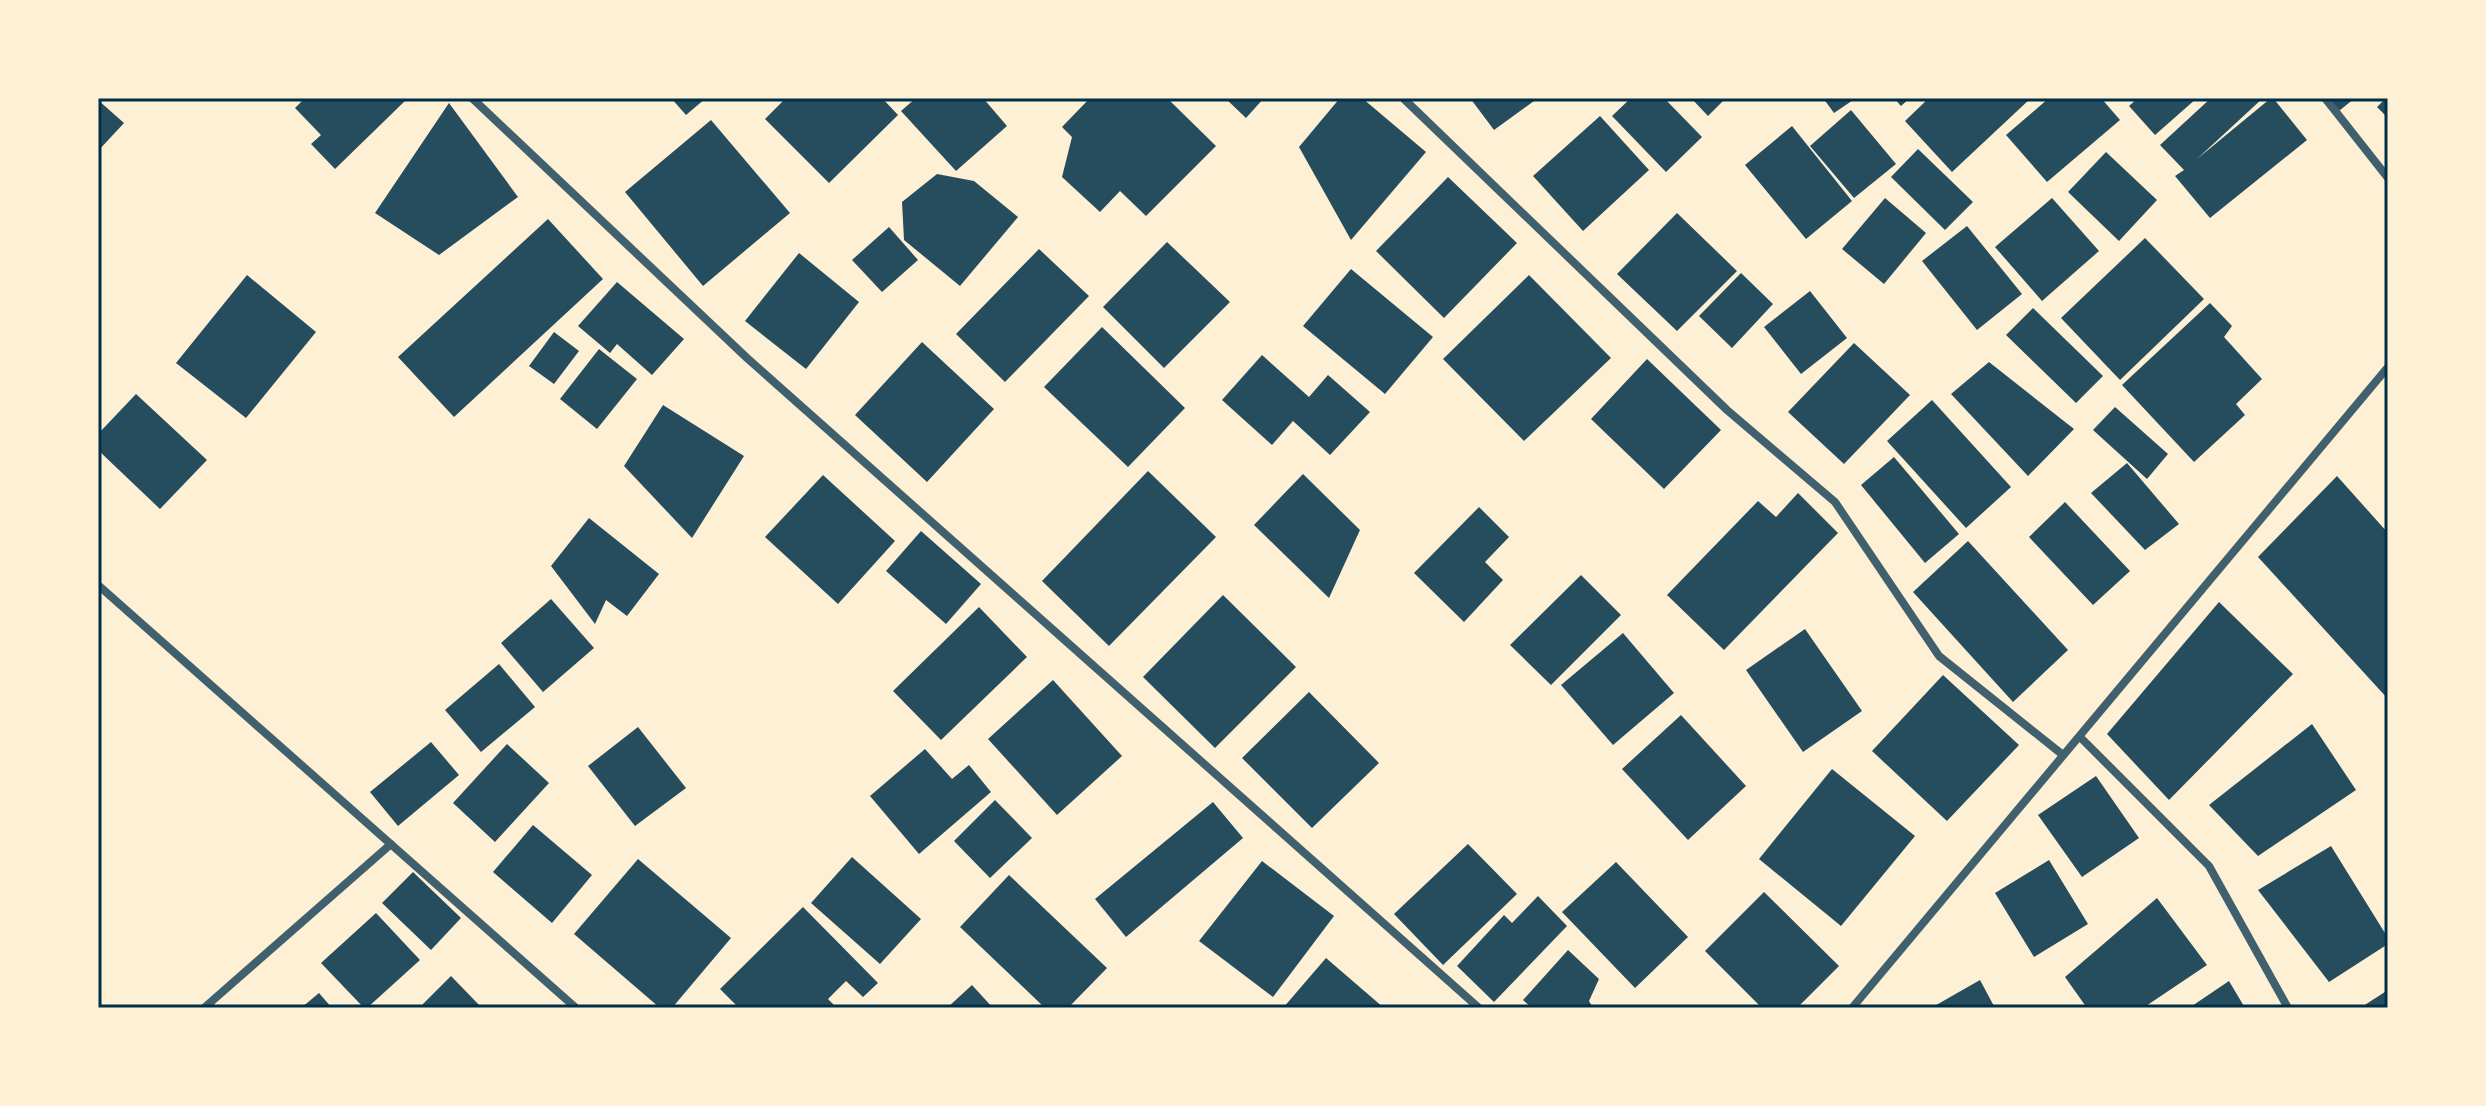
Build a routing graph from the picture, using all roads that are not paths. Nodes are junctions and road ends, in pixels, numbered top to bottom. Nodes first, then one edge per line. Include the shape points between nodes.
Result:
1 (472, 98) edge
2 (1403, 98) edge
3 (2325, 98) edge
4 (2388, 178) edge
5 (2388, 367) edge
6 (98, 585) edge
7 (2080, 737) junction
8 (2063, 755) junction
9 (391, 844) junction
10 (204, 1008) edge
11 (576, 1008) edge
12 (1479, 1008) edge
13 (1852, 1008) edge
14 (2288, 1008) edge

1 - 12 street via 747,358
2 - 8 street via 1715,399 1835,502 1939,656
3 - 4 street
5 - 7 street
6 - 9 street
7 - 8 street
7 - 14 street via 2209,866
8 - 13 street
9 - 10 street
9 - 11 street

